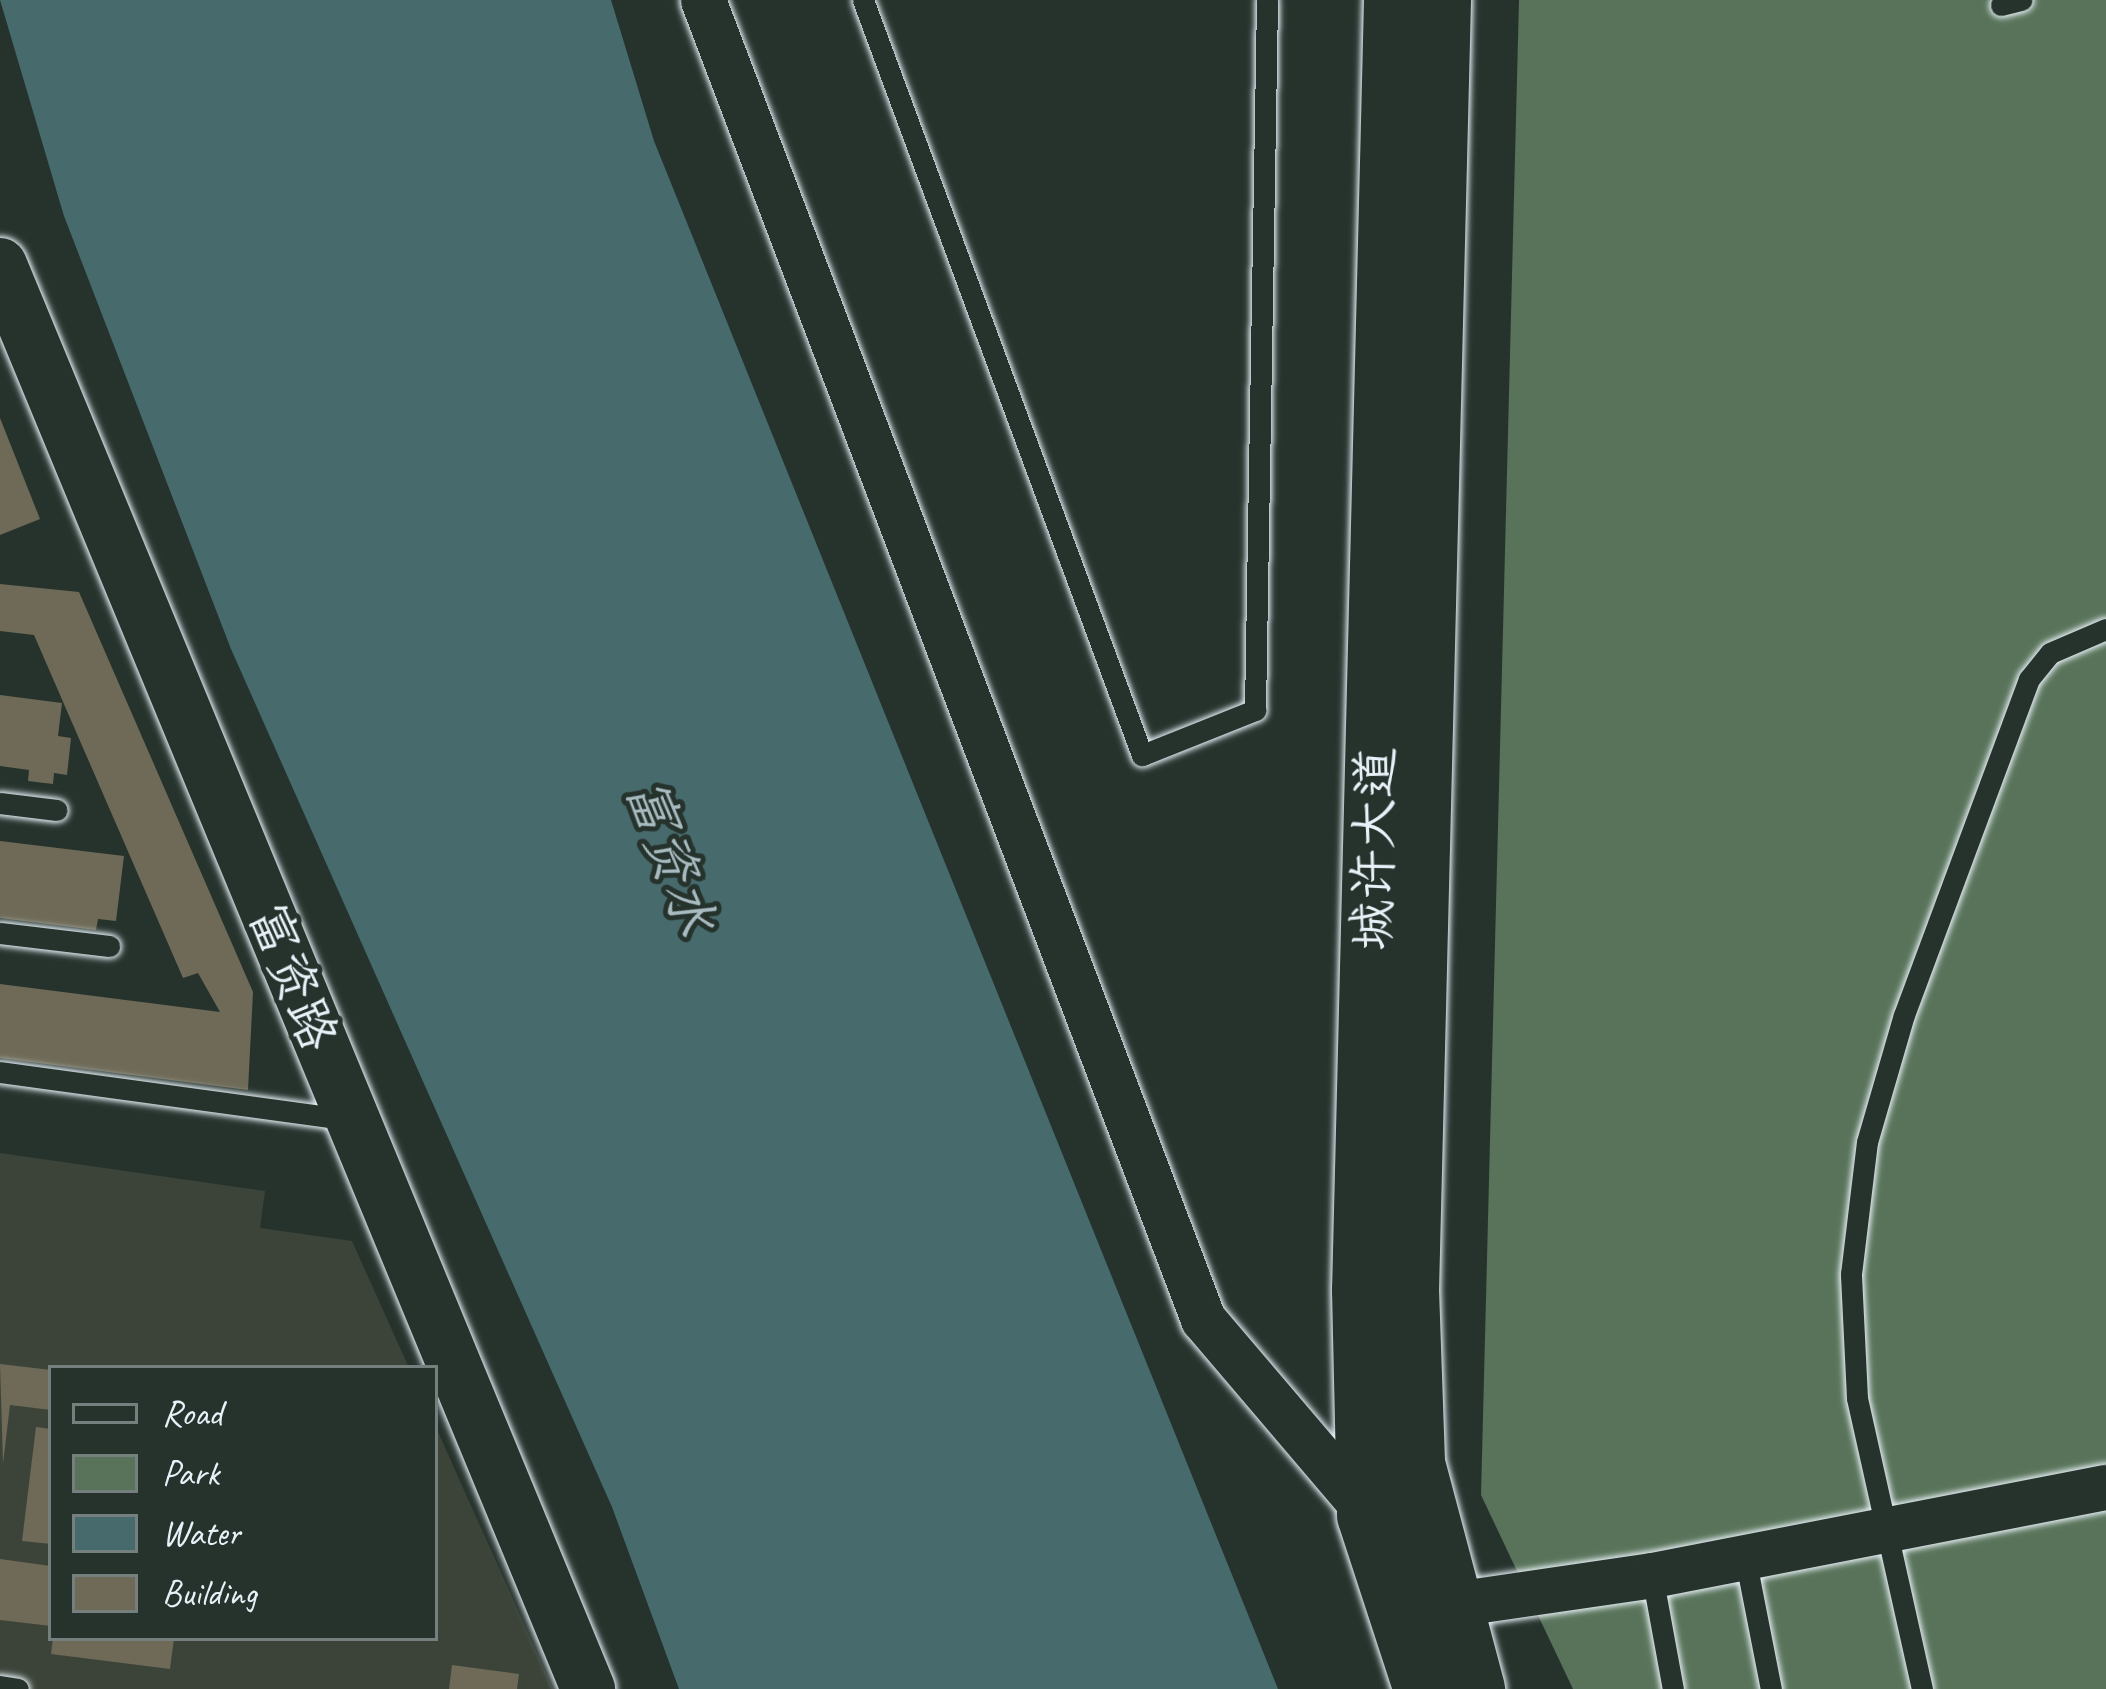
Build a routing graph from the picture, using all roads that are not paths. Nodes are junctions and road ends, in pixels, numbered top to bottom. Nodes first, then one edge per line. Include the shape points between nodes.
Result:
1 (703, 0) edge
2 (863, 0) edge
3 (1267, 0) edge
4 (1395, 0) edge
5 (1439, 0) edge
6 (0, 265) edge
7 (2106, 629) edge
8 (0, 803) edge
9 (57, 810) dead end
10 (0, 933) edge
11 (109, 946) dead end
12 (0, 1072) edge
13 (352, 1120) junction
14 (2106, 1487) edge
15 (1369, 1515) junction
16 (1881, 1531) junction
17 (1745, 1557) junction
18 (1652, 1575) junction
19 (1454, 1604) junction
20 (0, 1686) edge
21 (18, 1689) edge
22 (588, 1689) edge
23 (1425, 1689) edge
24 (1473, 1689) edge
25 (1673, 1689) edge
26 (1771, 1689) edge
27 (1922, 1689) edge

1 - 15 street via 1203,1319
2 - 3 lane via 1142,755 1255,710
4 - 15 main road, 城许大道 via 1363,1290
5 - 19 main road, 城许大道 via 1407,1289 1413,1463
6 - 13 street, 富资路
7 - 16 lane via 2050,653 2029,679 1904,1015 1867,1142 1852,1336
8 - 9 lane
10 - 11 lane
12 - 13 lane
13 - 22 street, 富资路
14 - 16 street
15 - 19 street
15 - 23 main road, 城许大道
16 - 17 street
16 - 27 lane
17 - 18 street
17 - 26 lane
18 - 19 street
18 - 25 lane
19 - 24 main road, 城许大道
20 - 21 lane

